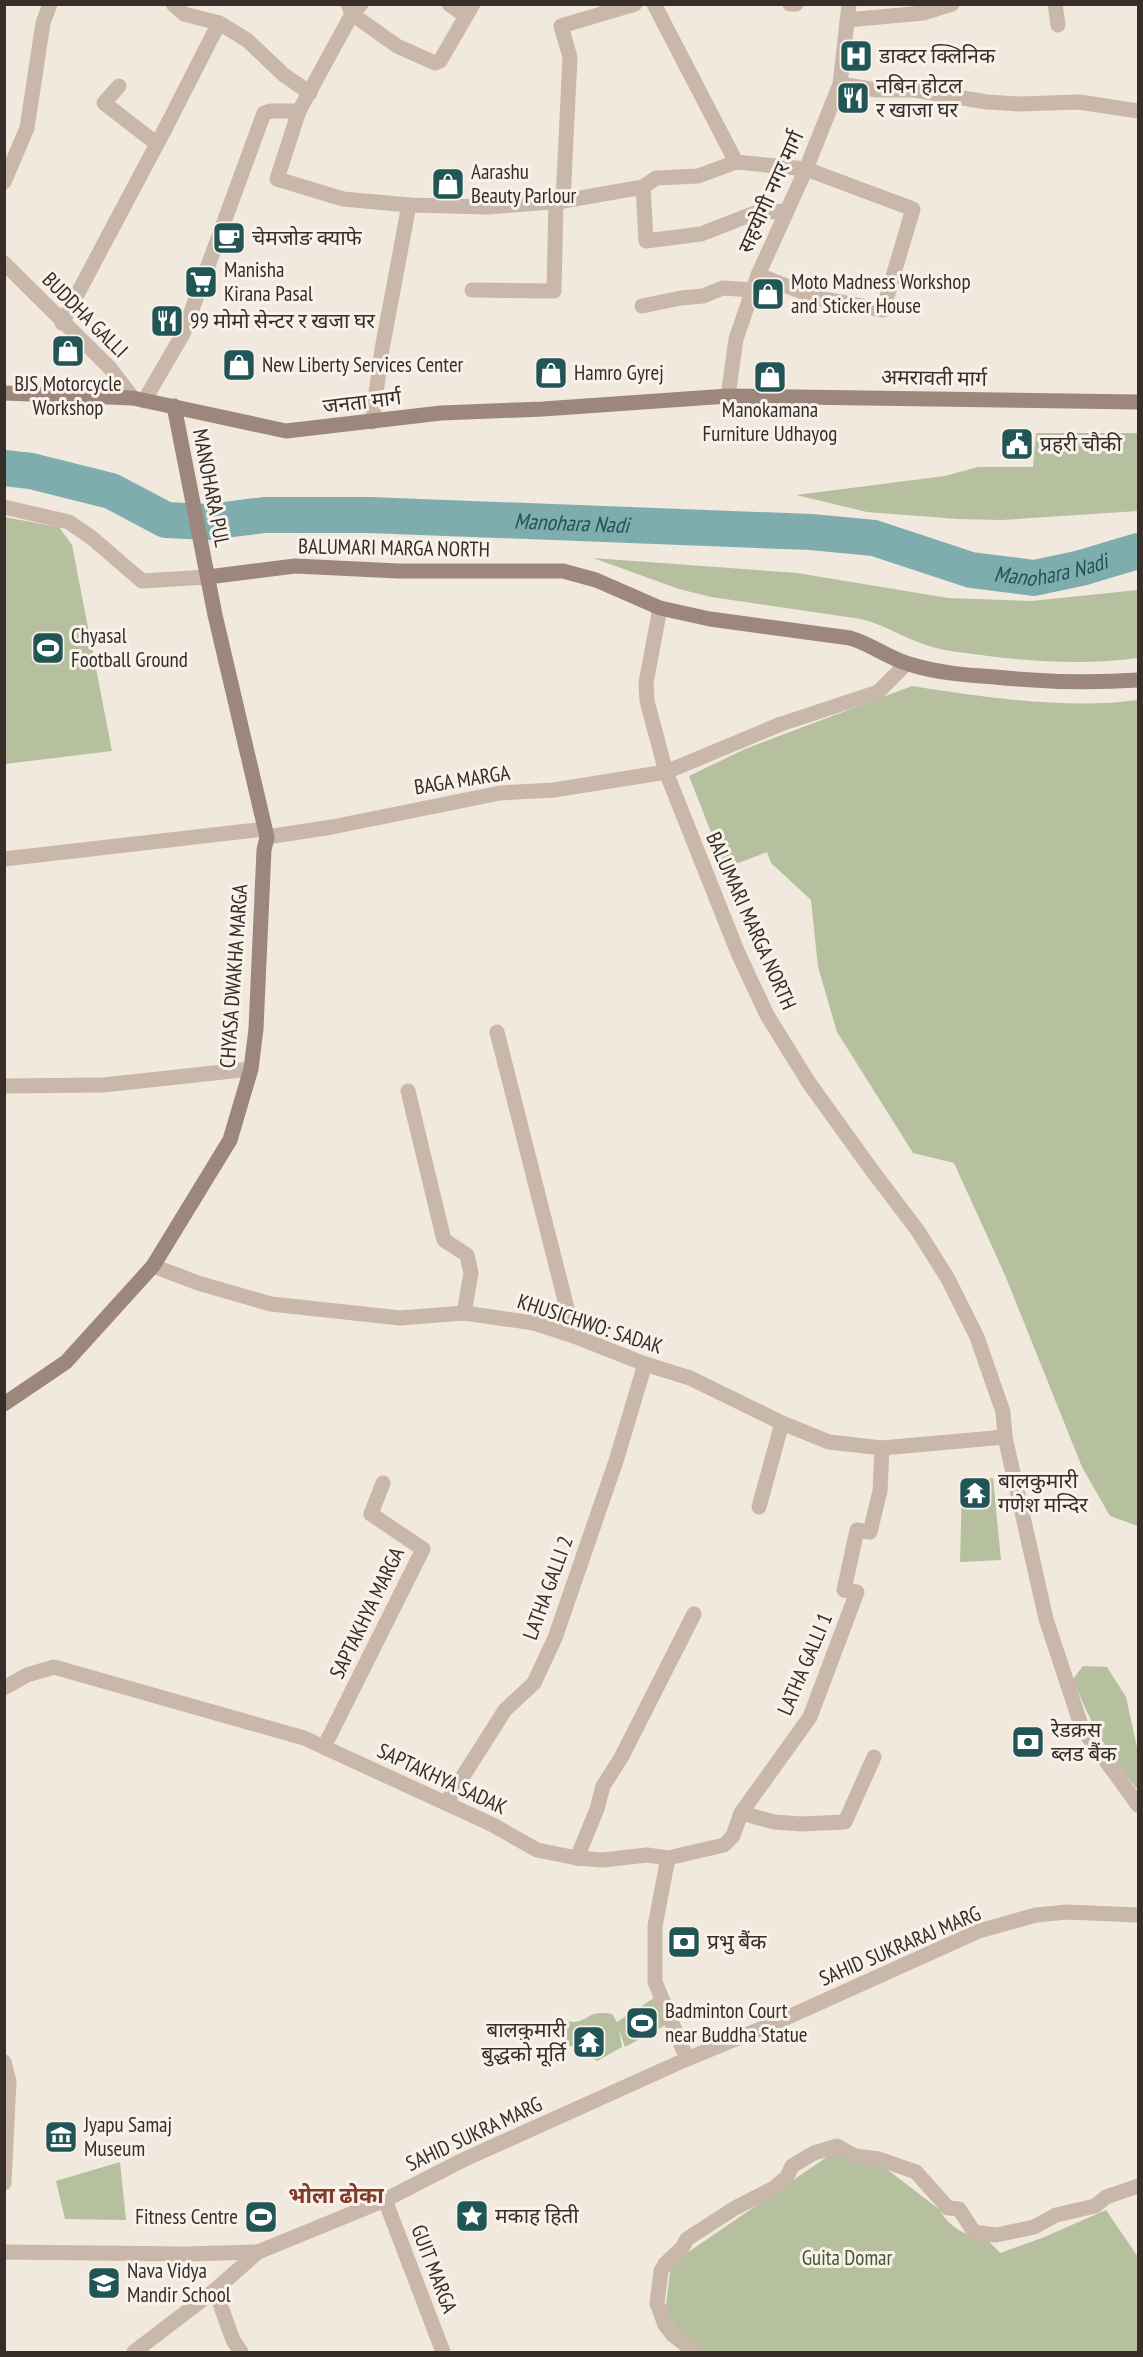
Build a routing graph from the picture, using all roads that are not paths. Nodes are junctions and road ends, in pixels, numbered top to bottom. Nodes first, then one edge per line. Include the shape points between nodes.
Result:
1 (50, 4) edge
2 (173, 4) edge
3 (449, 4) edge
4 (635, 4) edge
5 (654, 4) edge
6 (789, 4) edge
7 (796, 4) edge
8 (952, 4) edge
9 (1055, 4) edge
10 (354, 8) edge
11 (469, 10) edge
12 (848, 12) edge
13 (219, 23) junction
14 (1058, 25) dead end
15 (840, 84) junction
16 (119, 86) dead end
17 (310, 93) junction
18 (299, 111) junction
19 (1138, 111) edge
20 (157, 144) junction
21 (736, 162) junction
22 (807, 169) junction
23 (4, 182) edge
24 (644, 187) junction
25 (559, 201) junction
26 (410, 205) junction
27 (786, 211) junction
28 (4, 263) edge
29 (758, 275) junction
30 (472, 290) dead end
31 (753, 290) junction
32 (642, 306) dead end
33 (62, 322) junction
34 (4, 393) edge
35 (728, 396) junction
36 (139, 400) junction
37 (1138, 402) edge
38 (174, 406) junction
39 (372, 422) junction
40 (4, 507) edge
41 (207, 572) junction
42 (660, 608) junction
43 (906, 664) junction
44 (1138, 680) edge
45 (666, 772) junction
46 (266, 833) junction
47 (4, 859) edge
48 (497, 1032) dead end
49 (251, 1069) junction
50 (4, 1086) edge
51 (408, 1091) dead end
52 (153, 1266) junction
53 (464, 1313) junction
54 (574, 1336) junction
55 (645, 1364) junction
56 (4, 1404) edge
57 (782, 1423) junction
58 (1005, 1437) junction
59 (882, 1448) junction
60 (383, 1483) dead end
61 (759, 1507) dead end
62 (694, 1614) dead end
63 (4, 1688) edge
64 (324, 1747) junction
65 (874, 1757) dead end
66 (446, 1803) junction
67 (1138, 1805) edge
68 (741, 1813) junction
69 (577, 1858) junction
70 (668, 1858) junction
71 (1138, 1915) edge
72 (687, 2059) junction
73 (4, 2062) edge
74 (4, 2183) edge
75 (1138, 2186) edge
76 (385, 2200) junction
77 (4, 2252) edge
78 (258, 2252) junction
79 (215, 2290) junction
80 (134, 2352) edge
81 (241, 2352) edge
82 (443, 2352) edge
83 (695, 2352) edge

1 - 23 street via 43,23 27,128
2 - 13 street via 184,14
3 - 11 street
4 - 25 street via 561,26 570,57
5 - 21 street
6 - 7 street
8 - 12 street via 923,13
9 - 14 street
10 - 11 street via 397,46 435,63 440,61
10 - 17 street
12 - 15 street, सहयोगी नगर मार्ग
13 - 17 street via 247,40
13 - 20 street
15 - 19 street via 914,90 987,102 1079,102
15 - 22 street, सहयोगी नगर मार्ग
16 - 20 street via 104,103
17 - 18 street
18 - 26 street via 277,179 343,199
18 - 36 street via 271,111 260,120 183,334
20 - 33 street
21 - 22 street
21 - 24 street via 698,176 656,178
22 - 27 street, सहयोगी नगर मार्ग
22 - 29 street via 913,209 883,310 818,298
24 - 25 street
24 - 27 street via 646,241 701,234 754,213
25 - 26 street via 488,207
25 - 30 street via 554,291
26 - 39 street
27 - 29 street, सहयोगी नगर मार्ग
28 - 33 street, BUDDHA GALLI
29 - 31 street, सहयोगी नगर मार्ग
31 - 32 street via 723,288 702,296
31 - 35 street, सहयोगी नगर मार्ग via 736,339
33 - 36 street, BUDDHA GALLI
34 - 36 main road, जनता मार्ग
35 - 37 main road, अमरावती मार्ग
35 - 39 main road, जनता मार्ग via 441,413
36 - 38 main road, जनता मार्ग
38 - 39 main road, जनता मार्ग via 286,431
38 - 41 main road, MANOHARA PUL
40 - 41 street via 69,522 142,581
41 - 42 main road, BALUMARI MARGA NORTH via 295,566 398,571 563,571 596,580
41 - 46 main road, CHYASA DWAKHA MARGA
42 - 43 main road via 710,620 850,638
42 - 45 street, BALUMARI MARGA NORTH via 646,683
43 - 44 main road via 943,673 1053,682
43 - 45 street, BAGA MARGA via 878,692 781,724
45 - 46 street, BAGA MARGA via 555,790 500,793 332,827
45 - 58 street, BALUMARI MARGA NORTH via 767,1015 809,1083 918,1231 948,1279 977,1337 1003,1412
46 - 47 street, BAGA MARGA
46 - 49 main road, CHYASA DWAKHA MARGA
48 - 54 street
49 - 50 street via 103,1084
49 - 52 main road, CHYASA DWAKHA MARGA via 230,1140
51 - 53 street via 444,1240 467,1255 471,1273
52 - 53 street, KHUSICHWO: SADAK via 271,1304 400,1318
52 - 56 main road, CHYASA DWAKHA MARGA via 66,1362
53 - 54 street, KHUSICHWO: SADAK via 534,1323
54 - 55 street, KHUSICHWO: SADAK
55 - 57 street, KHUSICHWO: SADAK via 690,1378
55 - 66 street, LATHA GALLI 2 via 555,1638 534,1683 505,1710
57 - 59 street, KHUSICHWO: SADAK via 829,1442
57 - 61 street
58 - 59 street, KHUSICHWO: SADAK
58 - 67 street, BALUMARI MARGA NORTH via 1046,1619 1082,1728
59 - 68 street, LATHA GALLI 1 via 880,1491 870,1532 857,1530 844,1590 857,1592 810,1717
60 - 64 street, SAPTAKHYA MARGA via 371,1514 423,1549
62 - 69 street via 603,1786
63 - 64 street, SAPTAKHYA SADAK via 27,1675 54,1667
64 - 66 street, SAPTAKHYA SADAK
65 - 68 street via 847,1827 774,1822
66 - 69 street, SAPTAKHYA SADAK via 537,1850
68 - 70 street, LATHA GALLI 1 via 733,1836 724,1845
69 - 70 street, SAPTAKHYA SADAK
70 - 72 street via 655,1926 655,1982
71 - 72 street, SAHID SUKRARAJ MARG via 1036,1915 979,1931
72 - 76 street, SAHID SUKRA MARG via 463,2160
73 - 74 street via 9,2081
75 - 83 street via 1106,2197 1095,2206 1056,2215 1034,2227 996,2235 974,2232 959,2209 948,2208 916,2172 879,2159 855,2156 837,2146 814,2153 792,2166 787,2177 774,2188 687,2239 665,2264 657,2303 673,2335
76 - 78 street, SAHID SUKRA MARG
76 - 82 street, GUIT MARGA
77 - 78 street
78 - 79 street, SAHID SUKRA MARG
79 - 80 street, SAHID SUKRA MARG
79 - 81 street

